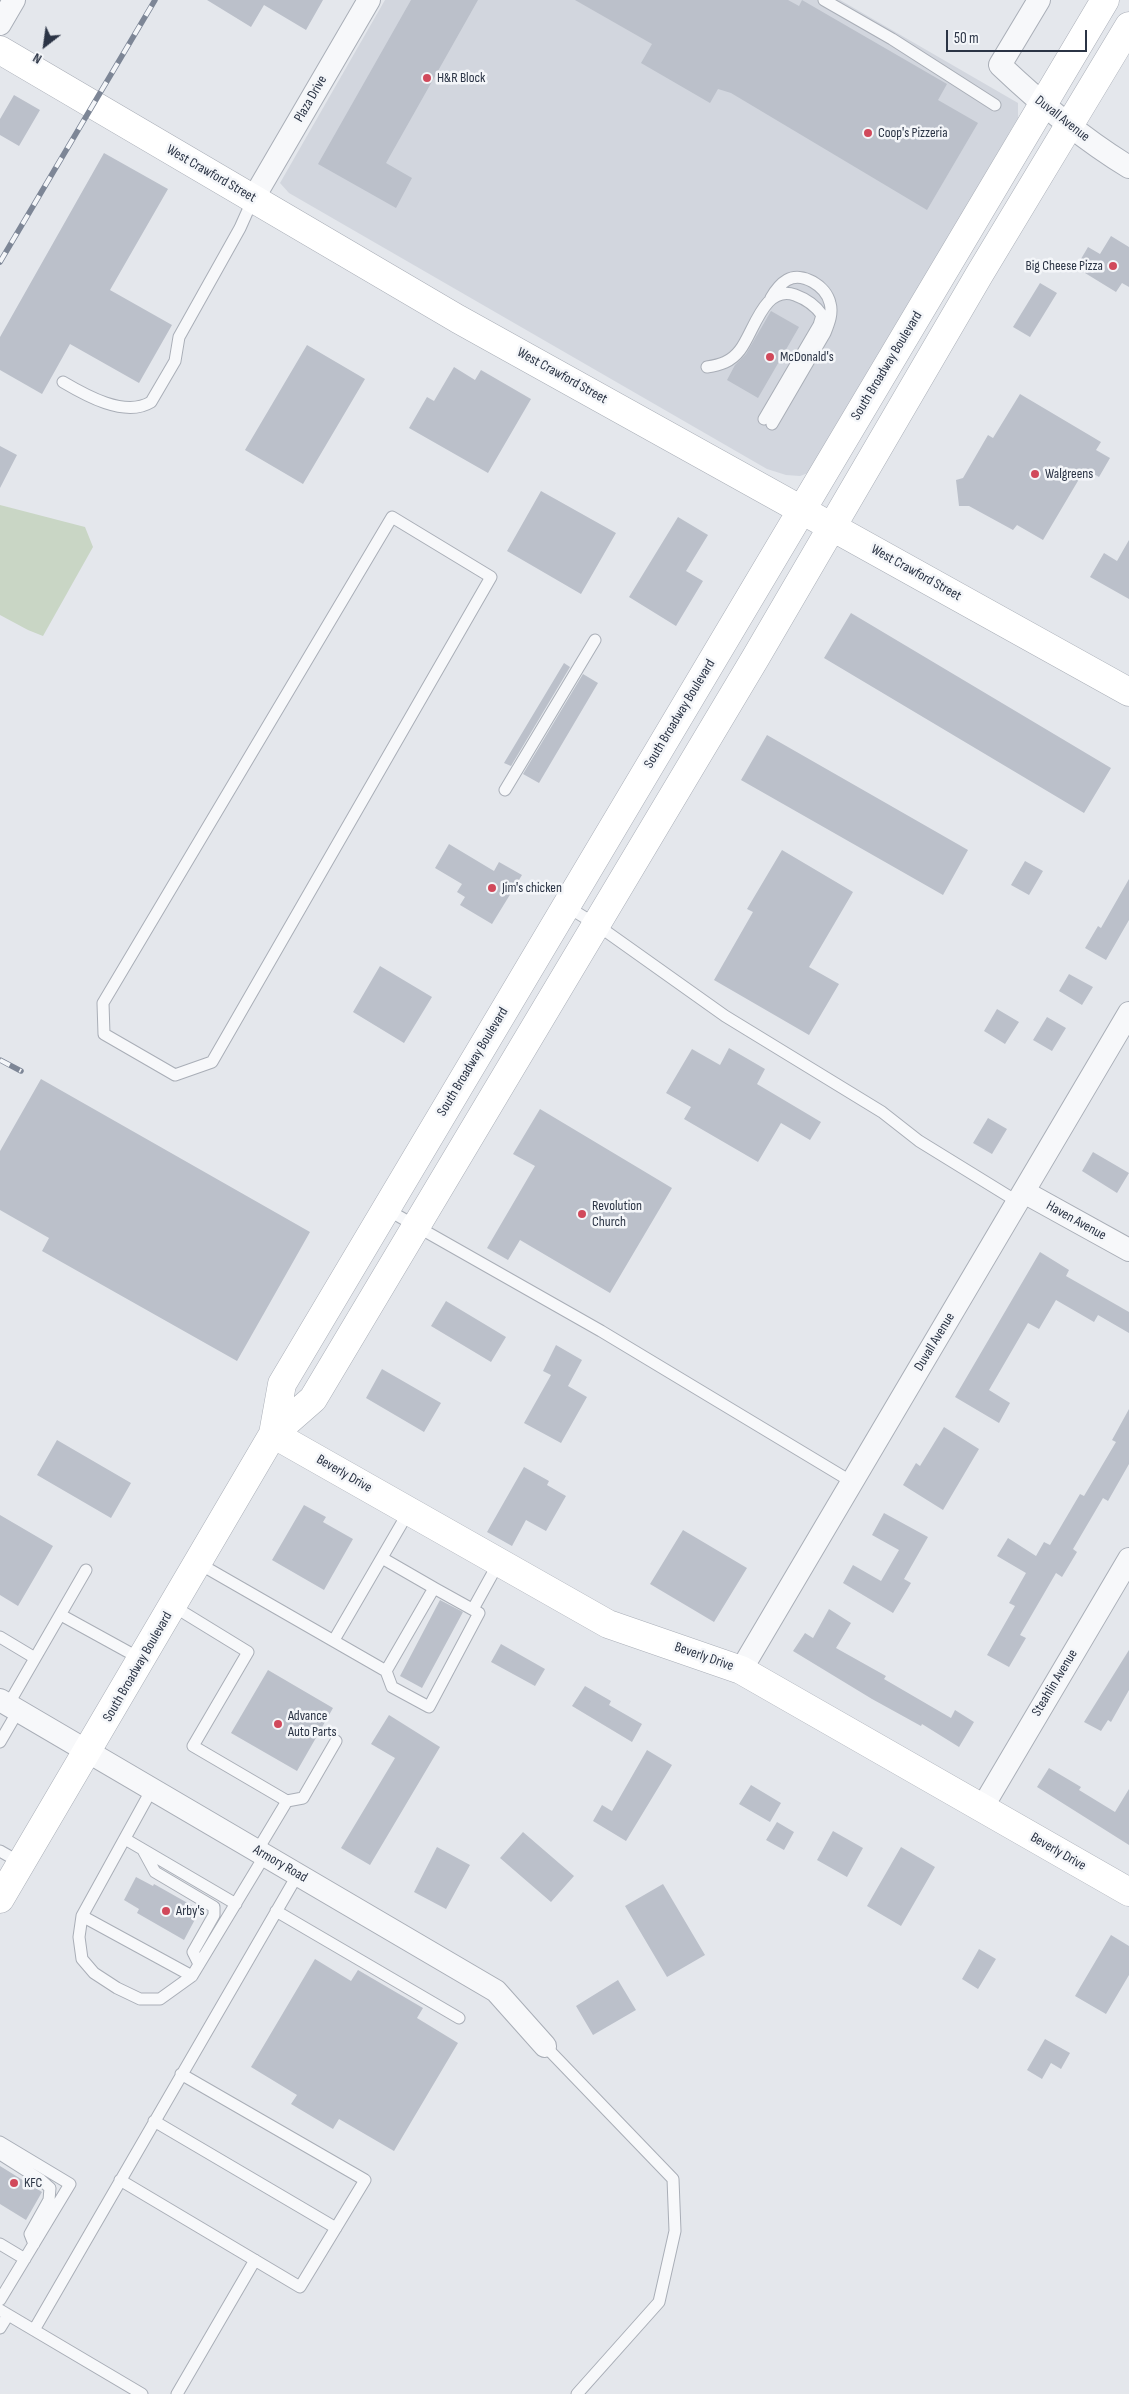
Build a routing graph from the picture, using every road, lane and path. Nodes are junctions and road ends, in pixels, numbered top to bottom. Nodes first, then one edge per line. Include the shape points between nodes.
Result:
1 (14, 0) edge
2 (369, 0) edge
3 (824, 0) edge
4 (1039, 0) edge
5 (1105, 0) edge
6 (0, 24) edge
7 (1129, 26) edge
8 (0, 50) edge
9 (995, 105) dead end
10 (1042, 105) junction
11 (1069, 126) junction
12 (1129, 167) edge
13 (253, 199) junction
14 (765, 306) junction
15 (707, 367) dead end
16 (63, 382) dead end
17 (802, 509) junction
18 (833, 527) junction
19 (595, 640) dead end
20 (1129, 692) edge
21 (505, 790) dead end
22 (566, 906) junction
23 (598, 924) junction
24 (103, 1003) joint
25 (1129, 1013) edge
26 (1021, 1197) junction
27 (386, 1209) junction
28 (416, 1226) junction
29 (1129, 1250) edge
30 (274, 1434) junction
31 (852, 1482) junction
32 (409, 1511) junction
33 (382, 1558) junction
34 (1129, 1559) edge
35 (499, 1562) junction
36 (198, 1563) junction
37 (86, 1570) dead end
38 (434, 1588) junction
39 (173, 1606) junction
40 (473, 1609) junction
41 (61, 1615) junction
42 (0, 1638) edge
43 (334, 1640) junction
44 (35, 1658) junction
45 (142, 1660) junction
46 (741, 1670) junction
47 (386, 1671) junction
48 (9, 1705) edge
49 (336, 1741) dead end
50 (0, 1742) edge
51 (88, 1751) junction
52 (152, 1789) junction
53 (287, 1801) junction
54 (982, 1808) junction
55 (124, 1839) junction
56 (143, 1850) junction
57 (261, 1853) junction
58 (11, 1857) edge
59 (298, 1874) junction
60 (1129, 1892) edge
61 (0, 1898) edge
62 (236, 1904) junction
63 (276, 1911) junction
64 (82, 1916) junction
65 (199, 1964) junction
66 (192, 1976) junction
67 (459, 2018) dead end
68 (545, 2046) joint
69 (181, 2074) junction
70 (154, 2121) junction
71 (0, 2142) edge
72 (0, 2154) edge
73 (120, 2180) junction
74 (336, 2228) junction
75 (0, 2244) edge
76 (34, 2244) junction
77 (25, 2259) junction
78 (255, 2260) junction
79 (0, 2300) edge
80 (4, 2312) edge
81 (0, 2328) edge
82 (34, 2330) junction
83 (142, 2394) edge
84 (177, 2394) edge
85 (577, 2394) edge

1 - 6 street
2 - 13 street, Plaza Drive
3 - 9 lane
4 - 10 street, Duvall Avenue via 1000,65
5 - 10 main road, South Broadway Boulevard
7 - 11 main road, South Broadway Boulevard
8 - 13 main road, West Crawford Street
10 - 11 street, Duvall Avenue
10 - 17 main road, South Broadway Boulevard
11 - 12 street, Duvall Avenue
11 - 18 main road, South Broadway Boulevard
13 - 16 lane via 179,337 175,360 150,402 145,406 114,405 94,400
13 - 17 main road, West Crawford Street via 458,319
14 - 14 lane via 779,294 789,293 810,302 822,315 768,422 825,333 831,310 825,292 815,282 801,277 788,279
14 - 15 lane via 740,350 727,362
17 - 18 main road, West Crawford Street
17 - 22 main road, South Broadway Boulevard
18 - 20 main road, West Crawford Street
18 - 23 main road, South Broadway Boulevard
19 - 21 lane
22 - 23 lane
22 - 27 main road, South Broadway Boulevard
23 - 26 lane via 724,1016 882,1112 919,1140
23 - 28 main road, South Broadway Boulevard
24 - 24 lane via 392,517 491,577 212,1062 175,1075 104,1034
25 - 26 street, Duvall Avenue
26 - 29 street, Haven Avenue
26 - 31 street, Duvall Avenue
27 - 28 lane
27 - 30 main road, South Broadway Boulevard via 282,1384
28 - 30 main road, South Broadway Boulevard via 313,1399
28 - 31 lane
30 - 32 main road, Beverly Drive
30 - 36 main road, South Broadway Boulevard
31 - 46 street, Duvall Avenue
32 - 33 lane
32 - 35 main road, Beverly Drive
33 - 38 lane
33 - 43 lane
34 - 54 street, Steahlin Avenue
35 - 40 lane
35 - 46 main road, Beverly Drive via 608,1624
36 - 39 main road, South Broadway Boulevard
36 - 43 lane
37 - 41 lane
38 - 40 lane
38 - 47 lane
39 - 45 main road, South Broadway Boulevard
39 - 53 lane via 248,1652 193,1746
40 - 47 lane via 479,1613 429,1707 392,1687
41 - 44 lane
41 - 45 lane
42 - 44 lane
43 - 47 lane
44 - 48 lane
45 - 51 main road, South Broadway Boulevard
46 - 54 main road, Beverly Drive
48 - 50 lane
48 - 51 street, Armory Road
49 - 53 lane via 303,1798
51 - 52 street, Armory Road
51 - 58 main road, South Broadway Boulevard
52 - 55 lane
52 - 57 street, Armory Road
53 - 57 lane
54 - 60 main road, Beverly Drive
55 - 56 lane
55 - 64 lane
56 - 62 lane
56 - 65 lane via 155,1872 214,1907 214,1915 193,1952
57 - 59 street, Armory Road
57 - 62 lane
58 - 61 main road, South Broadway Boulevard
59 - 63 lane
59 - 68 street, Armory Road via 496,1991
62 - 65 lane
63 - 67 lane
63 - 69 lane
64 - 66 lane
64 - 66 lane via 79,1937 82,1959 94,1973 117,1988 140,1999 160,1999
65 - 66 lane
68 - 85 lane via 673,2179 675,2231 659,2302
69 - 70 lane
69 - 74 lane via 365,2180
70 - 73 lane
70 - 74 lane
71 - 76 lane via 70,2184
72 - 76 lane via 50,2188 48,2200 30,2234
73 - 78 lane
73 - 82 lane
74 - 78 lane via 300,2287
75 - 77 lane
76 - 77 lane
77 - 79 lane
78 - 84 lane
80 - 81 lane
80 - 82 lane
82 - 83 lane

